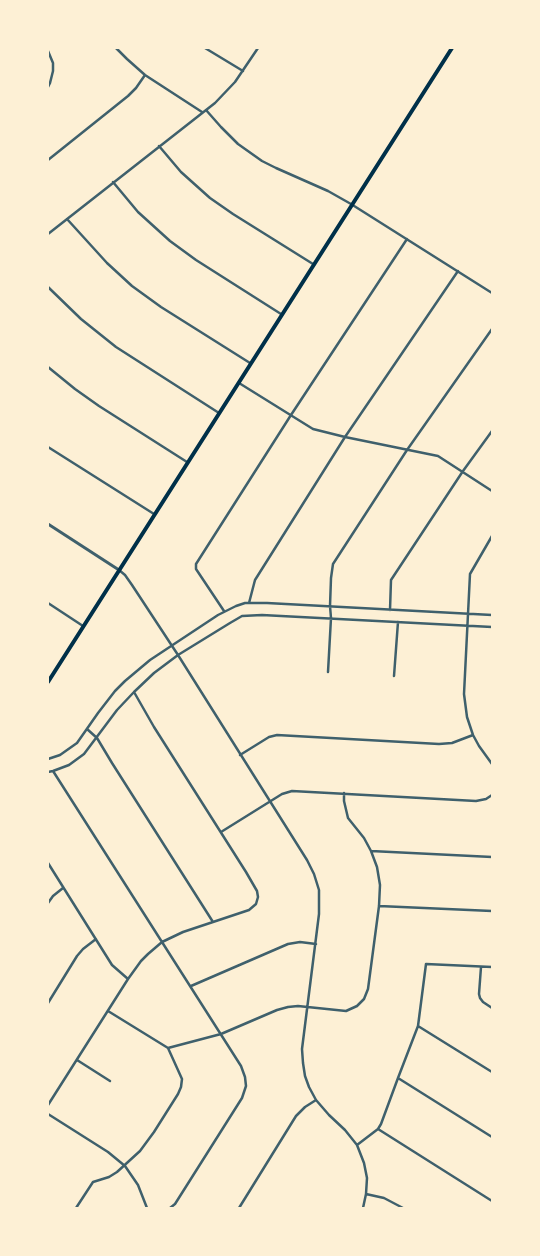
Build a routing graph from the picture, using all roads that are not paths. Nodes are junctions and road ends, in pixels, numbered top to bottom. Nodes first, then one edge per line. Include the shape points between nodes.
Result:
1 (116, 48) edge
2 (205, 48) edge
3 (258, 48) edge
4 (452, 48) edge
5 (48, 51) edge
6 (243, 71) junction
7 (145, 75) junction
8 (48, 88) edge
9 (206, 110) junction
10 (202, 112) junction
11 (159, 146) junction
12 (48, 160) edge
13 (113, 182) junction
14 (351, 204) junction
15 (67, 219) junction
16 (48, 234) edge
17 (407, 239) junction
18 (313, 264) junction
19 (458, 271) junction
20 (48, 287) edge
21 (492, 293) edge
22 (281, 314) junction
23 (492, 329) edge
24 (250, 363) junction
25 (48, 368) edge
26 (238, 382) junction
27 (218, 413) junction
28 (291, 415) junction
29 (492, 431) edge
30 (345, 437) junction
31 (48, 447) edge
32 (407, 450) junction
33 (187, 462) junction
34 (463, 471) junction
35 (492, 491) edge
36 (154, 514) junction
37 (48, 524) edge
38 (492, 536) edge
39 (119, 570) junction
40 (48, 603) edge
41 (248, 603) junction
42 (330, 606) junction
43 (390, 610) junction
44 (224, 612) junction
45 (468, 614) junction
46 (492, 616) edge
47 (331, 618) junction
48 (398, 622) junction
49 (83, 626) junction
50 (468, 626) junction
51 (492, 627) edge
52 (172, 645) junction
53 (178, 655) junction
54 (328, 672) dead end
55 (394, 676) dead end
56 (48, 680) edge
57 (134, 692) junction
58 (87, 729) junction
59 (473, 734) junction
60 (97, 738) junction
61 (240, 755) junction
62 (48, 760) edge
63 (492, 764) edge
64 (53, 771) junction
65 (48, 772) edge
66 (344, 793) junction
67 (492, 795) edge
68 (270, 802) junction
69 (221, 832) junction
70 (371, 850) junction
71 (492, 857) edge
72 (48, 863) edge
73 (63, 888) junction
74 (48, 902) edge
75 (379, 906) junction
76 (492, 911) edge
77 (213, 922) junction
78 (96, 939) junction
79 (162, 942) junction
80 (316, 944) junction
81 (481, 967) junction
82 (492, 967) edge
83 (128, 979) junction
84 (190, 986) junction
85 (48, 1003) edge
86 (307, 1007) junction
87 (492, 1008) edge
88 (108, 1012) junction
89 (418, 1026) junction
90 (220, 1034) junction
91 (168, 1048) junction
92 (77, 1060) junction
93 (492, 1072) edge
94 (398, 1078) junction
95 (110, 1081) dead end
96 (316, 1100) junction
97 (48, 1105) edge
98 (48, 1114) edge
99 (378, 1128) junction
100 (492, 1137) edge
101 (357, 1144) junction
102 (125, 1166) junction
103 (366, 1194) junction
104 (492, 1201) edge
105 (76, 1208) edge
106 (147, 1208) edge
107 (170, 1208) edge
108 (239, 1208) edge
109 (363, 1208) edge
110 (403, 1208) edge

1 - 7 street
2 - 6 street
3 - 6 street
4 - 14 main road
5 - 8 street via 54,71
6 - 9 street
7 - 10 street
7 - 12 street via 128,96
9 - 10 street
9 - 14 street via 238,144 262,161
10 - 11 street
11 - 13 street
11 - 18 street via 210,198
13 - 15 street
13 - 22 street via 138,212 170,241
14 - 17 street
14 - 18 main road
15 - 16 street
15 - 24 street via 106,263 132,286
17 - 19 street
17 - 28 street
18 - 22 main road
19 - 21 street
19 - 30 street
20 - 27 street via 116,347
22 - 24 main road
23 - 32 street
24 - 26 main road
25 - 33 street via 90,400
26 - 27 main road
26 - 28 street
27 - 33 main road
28 - 30 street via 312,429
28 - 44 street via 196,566
29 - 34 street
30 - 32 street
30 - 41 street via 255,580
31 - 36 street
32 - 34 street via 438,456
32 - 42 street via 334,564
33 - 36 main road
34 - 35 street
34 - 43 street via 391,580
36 - 39 main road
37 - 39 street
38 - 45 street via 470,574
39 - 49 main road
39 - 52 street
40 - 49 street
41 - 42 street
41 - 44 street
42 - 43 street
42 - 47 street
43 - 45 street
44 - 52 street
45 - 46 street
45 - 50 street
47 - 48 street
47 - 53 street via 242,616
47 - 54 street
48 - 50 street
48 - 55 street
49 - 56 main road
50 - 51 street
50 - 59 street via 464,694
52 - 53 street
52 - 58 street via 125,681
53 - 57 street
53 - 61 street
57 - 60 street
57 - 69 street
58 - 60 street
58 - 62 street via 69,750
59 - 61 street via 445,744 276,735
59 - 63 street
60 - 64 street via 76,760
60 - 77 street
61 - 68 street
64 - 65 street
64 - 79 street
66 - 67 street via 476,801
66 - 68 street via 292,791
66 - 70 street via 348,818
68 - 69 street
68 - 80 street via 316,879 320,905
69 - 77 street via 258,897 249,910
70 - 71 street
70 - 75 street via 378,874
72 - 73 street
73 - 74 street
73 - 78 street
75 - 76 street
75 - 86 street via 364,999 346,1011
77 - 79 street
78 - 83 street via 112,965
78 - 85 street via 77,956
79 - 83 street via 141,961
79 - 84 street
80 - 84 street via 288,944
80 - 86 street
81 - 82 street
81 - 87 street via 480,998
81 - 89 street via 426,964
83 - 88 street
84 - 90 street
86 - 90 street via 277,1010
86 - 96 street via 302,1063
88 - 91 street
88 - 92 street
89 - 93 street
89 - 94 street
90 - 91 street
90 - 107 street via 243,1070 244,1092 196,1172
91 - 102 street via 182,1079 180,1090 146,1144
92 - 95 street
92 - 97 street
94 - 99 street
94 - 100 street
96 - 101 street
96 - 108 street via 296,1116
98 - 102 street
99 - 101 street
99 - 104 street
101 - 103 street via 366,1171
102 - 105 street via 93,1182
102 - 106 street via 138,1185
103 - 109 street
103 - 110 street via 384,1198

